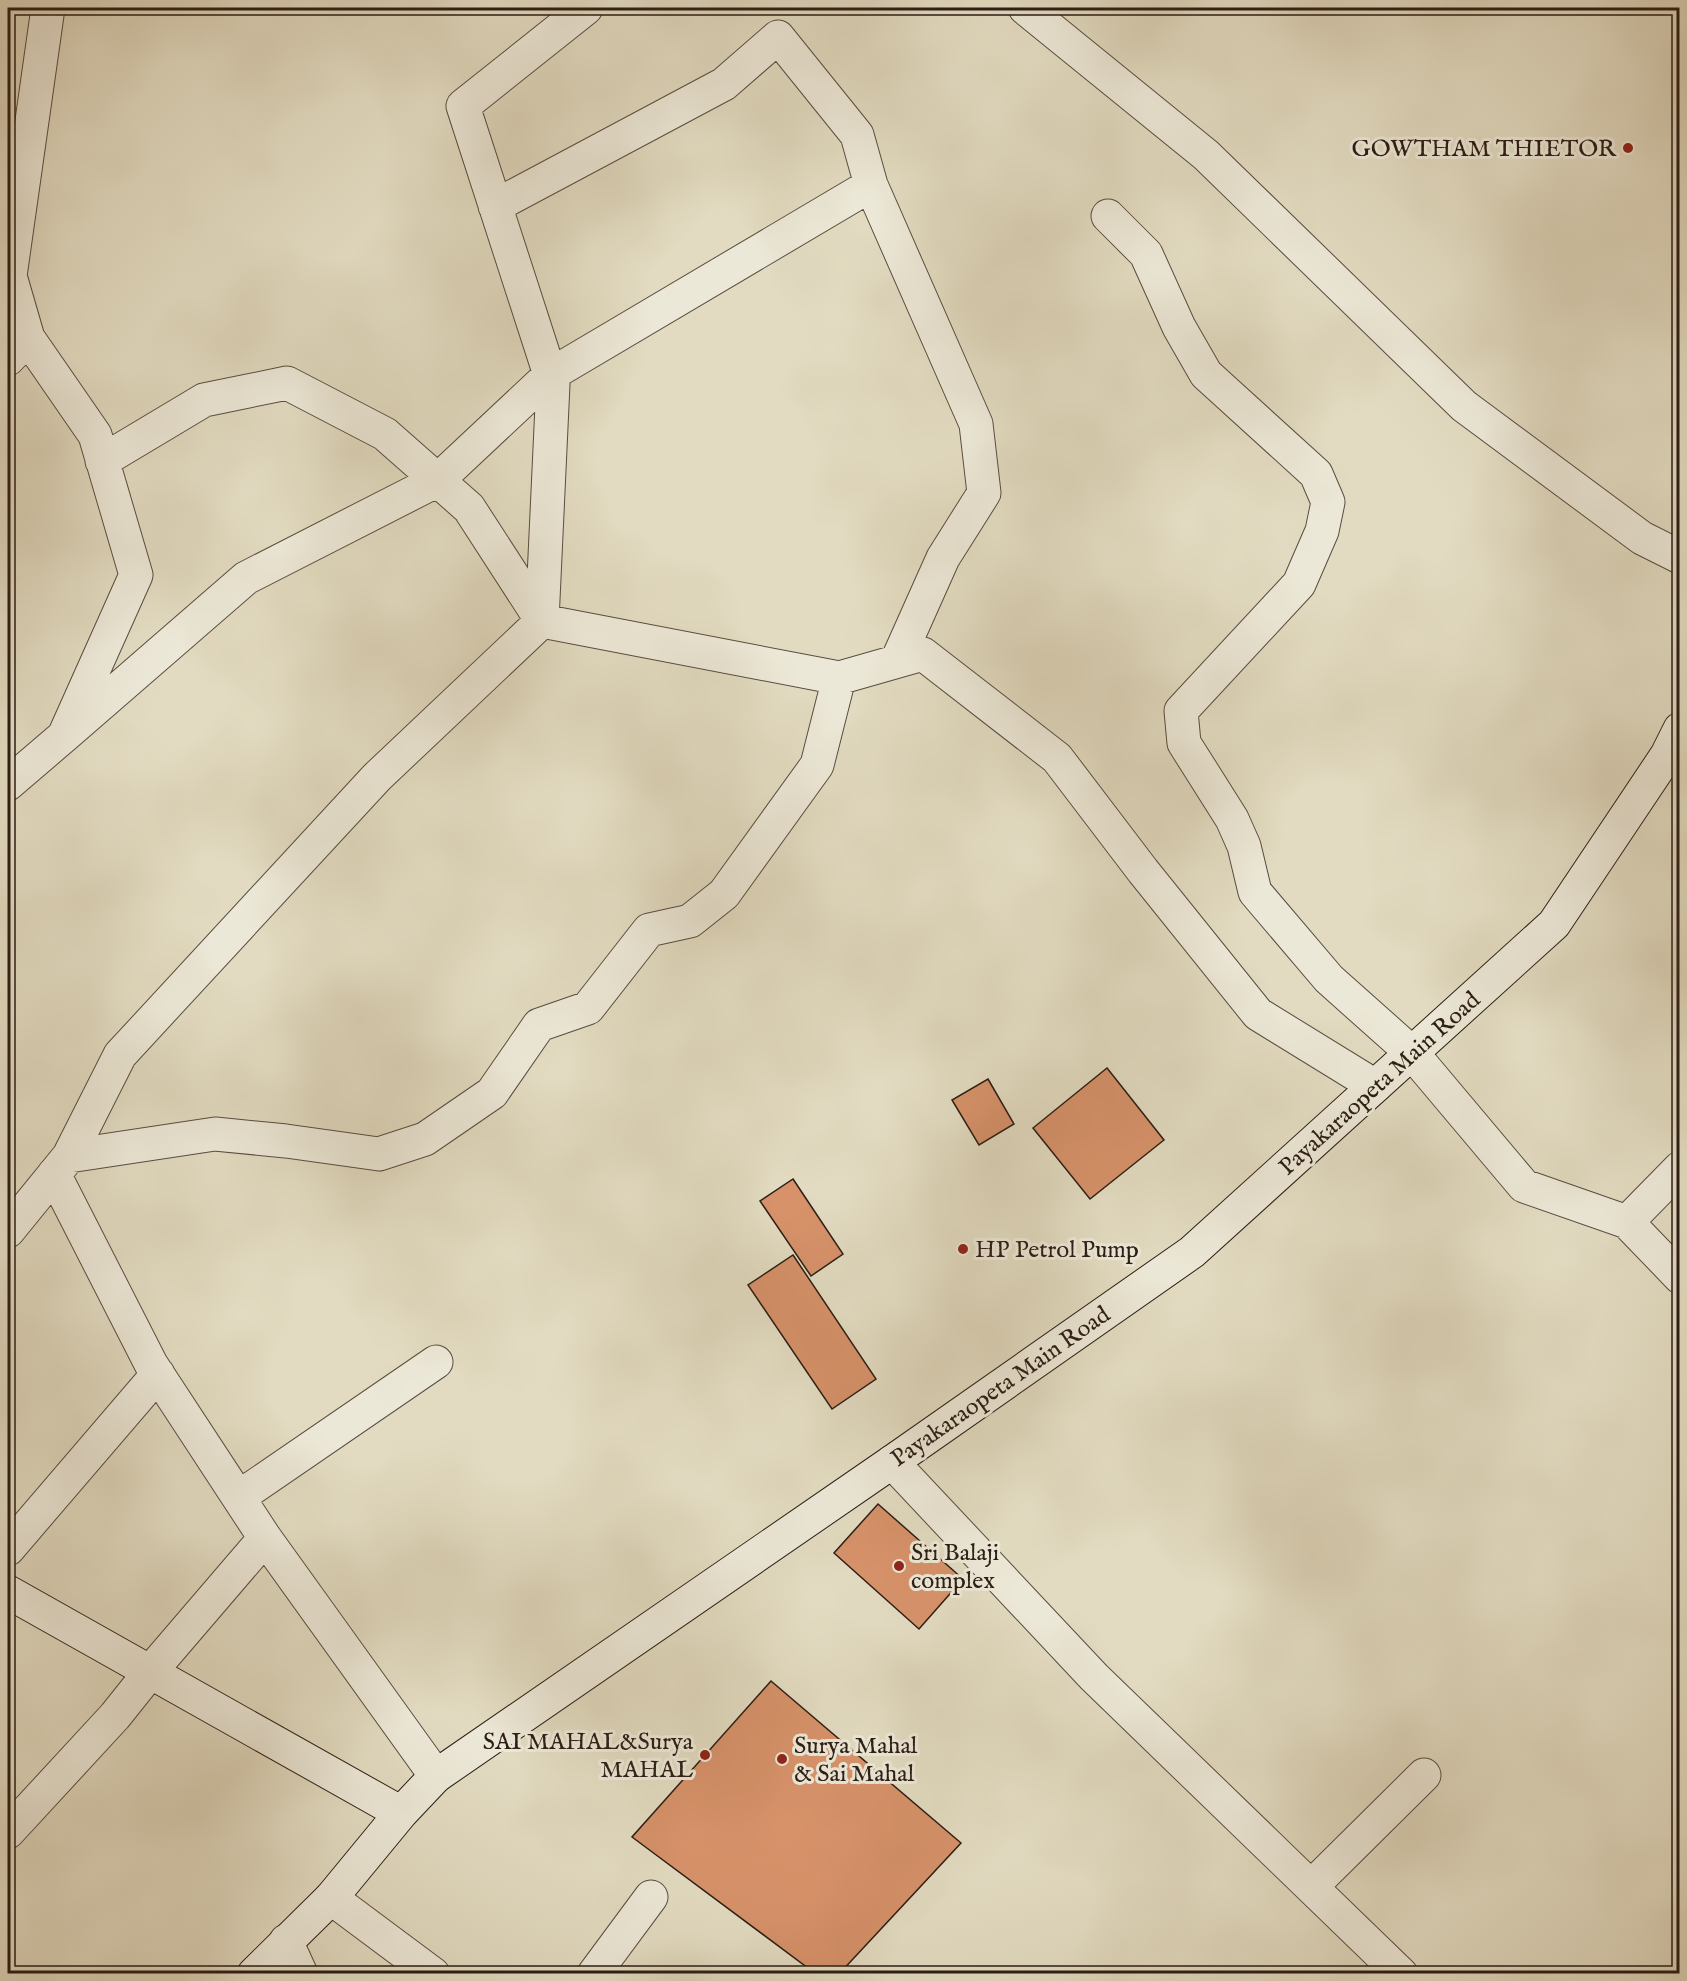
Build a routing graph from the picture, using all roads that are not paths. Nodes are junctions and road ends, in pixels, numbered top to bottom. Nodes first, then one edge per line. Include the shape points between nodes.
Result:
1 (48, 8) edge
2 (586, 8) edge
3 (1025, 8) edge
4 (871, 185) junction
5 (495, 206) junction
6 (1108, 216) dead end
7 (14, 343) edge
8 (549, 375) junction
9 (102, 461) junction
10 (438, 480) junction
11 (1680, 557) edge
12 (542, 621) junction
13 (897, 661) junction
14 (839, 678) junction
15 (1680, 729) edge
16 (64, 736) junction
17 (8, 784) edge
18 (1412, 1053) junction
19 (1375, 1086) junction
20 (62, 1165) junction
21 (1680, 1168) edge
22 (1627, 1222) junction
23 (8, 1232) edge
24 (1680, 1277) edge
25 (436, 1362) dead end
26 (158, 1374) junction
27 (892, 1462) junction
28 (239, 1497) junction
29 (265, 1538) junction
30 (8, 1549) edge
31 (8, 1592) edge
32 (151, 1671) junction
33 (1424, 1775) dead end
34 (436, 1776) junction
35 (400, 1814) junction
36 (8, 1832) edge
37 (1312, 1886) junction
38 (331, 1898) junction
39 (651, 1898) dead end
40 (286, 1941) junction
41 (254, 1974) edge
42 (302, 1974) edge
43 (433, 1974) edge
44 (594, 1974) edge
45 (1401, 1974) edge

1 - 7 street via 10,276
2 - 5 street via 463,106
3 - 11 street via 1206,155 1464,406 1642,538
4 - 5 street via 857,135 778,37 724,84
4 - 8 street
4 - 13 street via 976,424 984,493 944,558
5 - 8 street
6 - 18 street via 1146,254 1179,327 1206,374 1316,474 1328,502 1322,531 1299,584 1181,711 1184,743 1232,819 1244,846 1255,892 1329,979
7 - 9 street via 95,435
8 - 10 street
8 - 12 street via 553,384
9 - 10 street via 204,400 287,383 385,434
9 - 16 street via 136,575
10 - 12 street via 469,508
10 - 16 street via 246,578
12 - 14 street
12 - 20 street via 377,777 120,1055
13 - 14 street
13 - 19 street via 923,654 1057,758 1258,1014
14 - 20 street via 817,765 724,894 690,921 649,930 588,1008 539,1025 492,1094 425,1140 379,1154 215,1134
15 - 18 street, Payakaraopeta Main Road via 1667,755 1554,924
16 - 17 street
18 - 19 street, Payakaraopeta Main Road
18 - 22 street via 1524,1186
19 - 27 street, Payakaraopeta Main Road via 1192,1252
20 - 23 street
20 - 26 street
21 - 22 street
22 - 24 street
25 - 28 street
26 - 28 street
26 - 30 street
27 - 34 street, Payakaraopeta Main Road
27 - 37 street via 1094,1677
28 - 29 street
29 - 32 street
29 - 34 street
31 - 32 street
32 - 35 street
32 - 36 street
33 - 37 street
34 - 35 street, Payakaraopeta Main Road
35 - 38 street, Payakaraopeta Main Road
37 - 45 street
38 - 40 street, Payakaraopeta Main Road
38 - 43 street
39 - 44 street
40 - 41 street, Payakaraopeta Main Road
40 - 42 street

